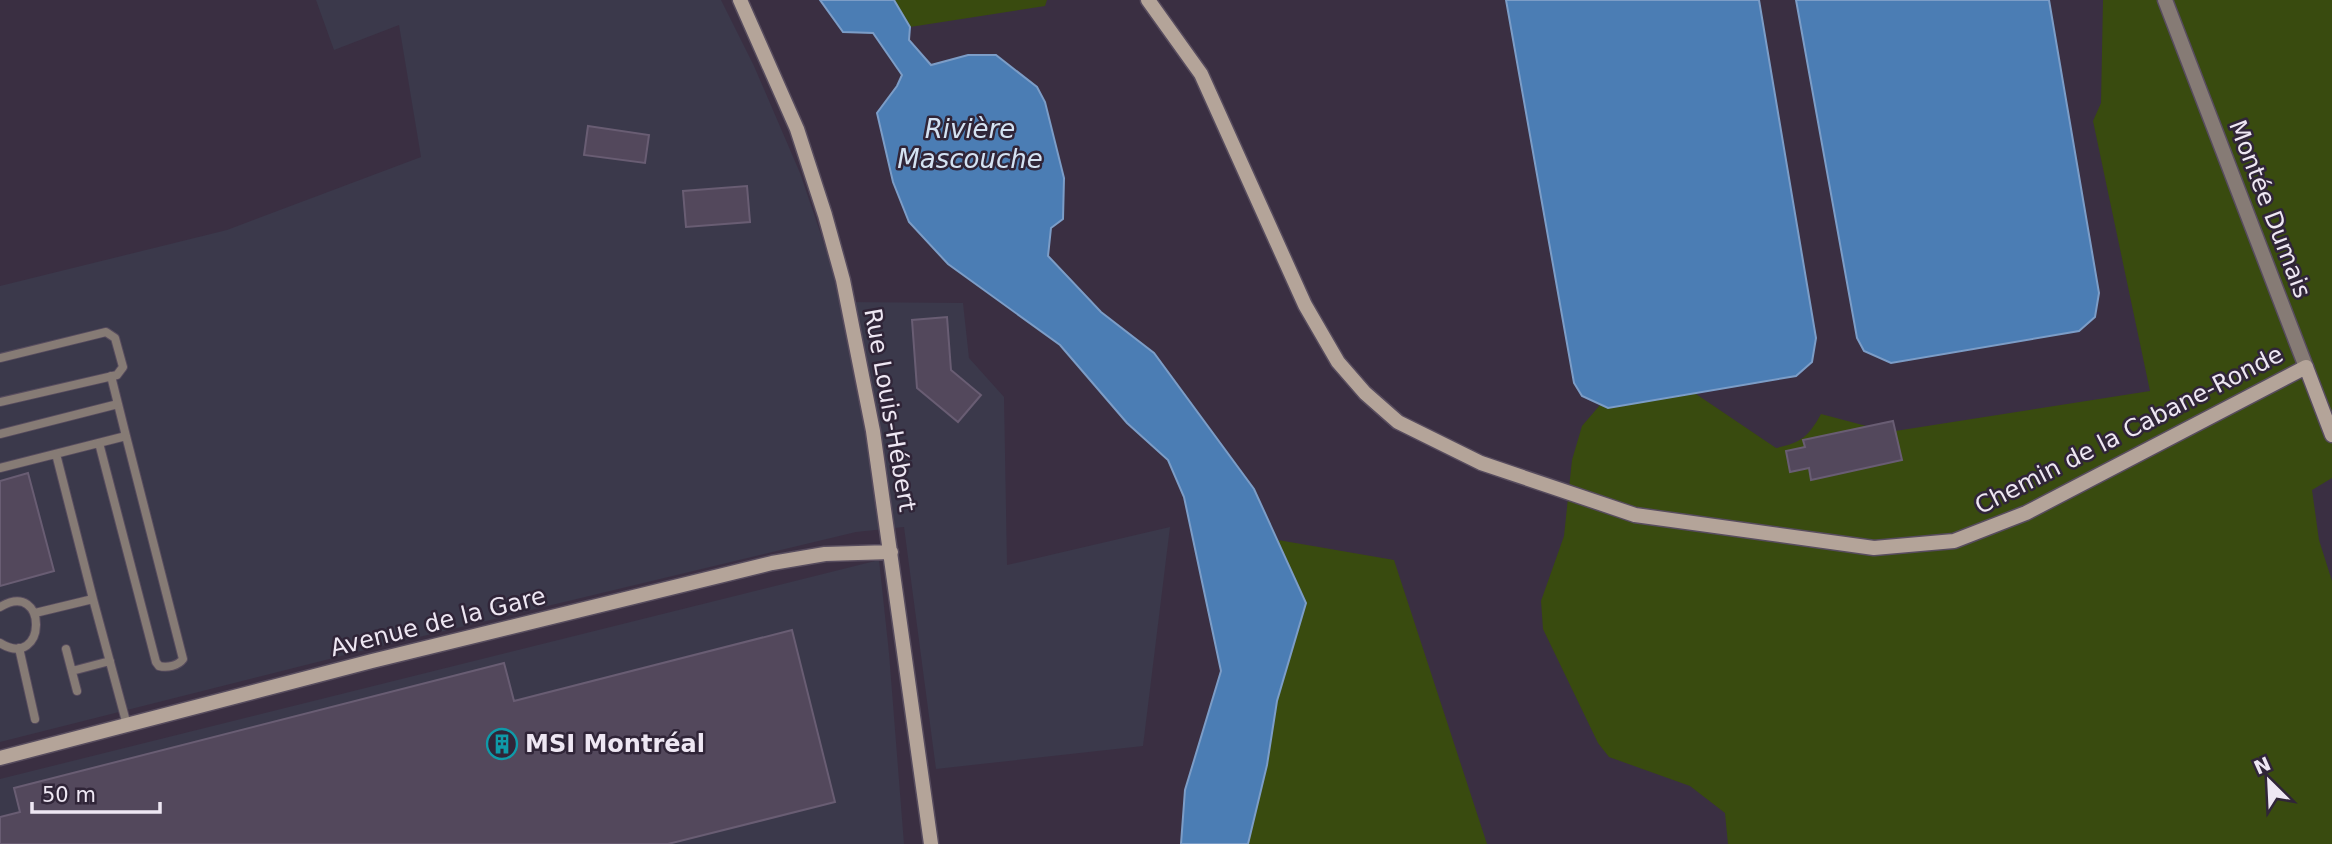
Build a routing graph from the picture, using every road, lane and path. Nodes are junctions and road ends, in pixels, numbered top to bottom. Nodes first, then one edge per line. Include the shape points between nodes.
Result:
1 (740, 0) edge
2 (1148, 0) edge
3 (2165, 0) edge
4 (0, 358) edge
5 (2306, 367) junction
6 (111, 376) junction
7 (0, 402) edge
8 (118, 404) junction
9 (0, 434) edge
10 (2332, 435) edge
11 (125, 436) junction
12 (99, 443) junction
13 (55, 454) junction
14 (0, 468) edge
15 (891, 552) junction
16 (93, 599) junction
17 (0, 607) edge
18 (35, 613) junction
19 (0, 643) edge
20 (19, 648) junction
21 (66, 649) dead end
22 (110, 661) junction
23 (72, 671) junction
24 (77, 691) dead end
25 (36, 719) dead end
26 (127, 725) junction
27 (0, 758) edge
28 (931, 844) edge

1 - 15 street, Rue Louis-Hébert via 788,106 834,243 865,385
2 - 5 street, Chemin de la Cabane-Ronde via 1201,74 1305,305 1338,362 1365,393 1398,422 1481,463 1636,515 1874,548 1954,541 2026,513
3 - 5 street, Montée Dumais
4 - 6 lane via 106,332 115,338 123,367
5 - 10 street, Montée Dumais
6 - 7 lane
6 - 8 lane
8 - 9 lane
8 - 11 lane
11 - 12 lane
11 - 12 lane via 183,659 178,664 164,667 156,662
12 - 13 lane
13 - 14 lane
13 - 16 lane
15 - 26 street, Avenue de la Gare via 825,554 772,563
15 - 28 street, Rue Louis-Hébert
16 - 18 lane
16 - 22 lane
17 - 18 lane via 16,601
18 - 20 lane via 36,634
19 - 20 lane
20 - 25 lane
21 - 23 lane
22 - 23 lane
22 - 26 lane
23 - 24 lane
26 - 27 street, Avenue de la Gare

